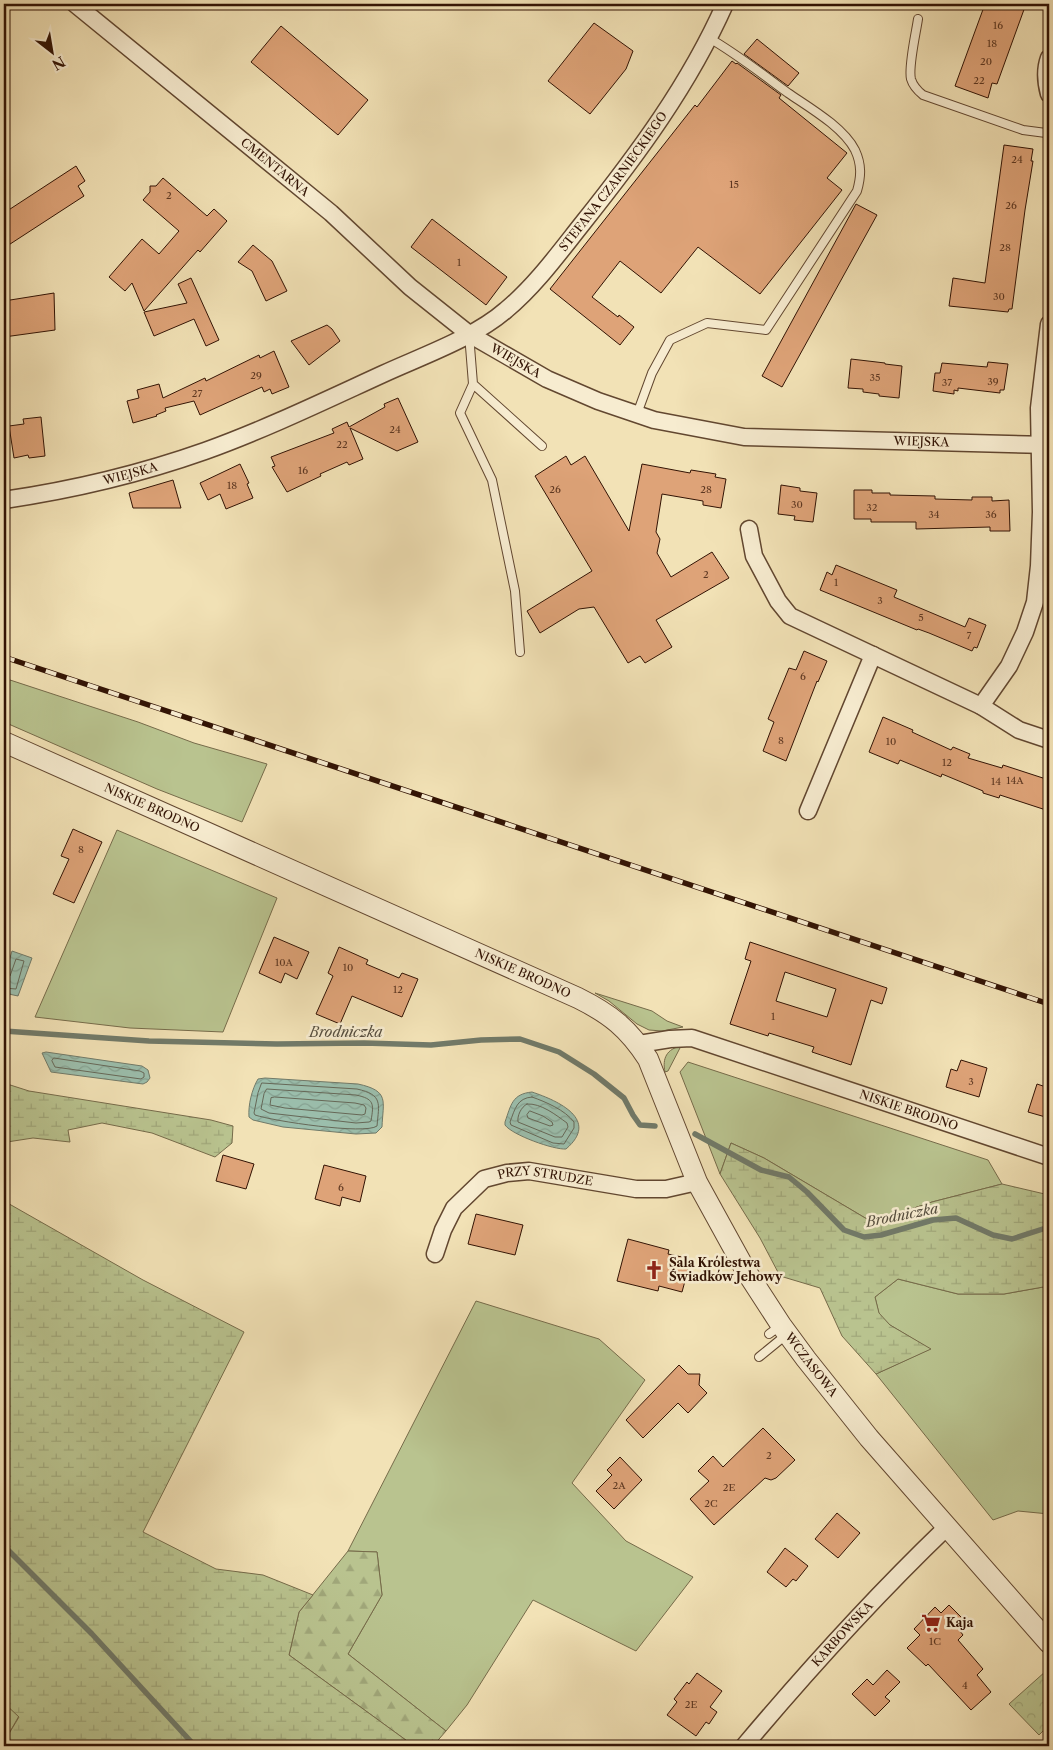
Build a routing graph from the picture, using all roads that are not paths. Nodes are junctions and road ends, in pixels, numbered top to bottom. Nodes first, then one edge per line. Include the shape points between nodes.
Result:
1 (75, 4) edge
2 (725, 4) edge
3 (918, 19) dead end
4 (708, 38) junction
5 (1049, 58) edge
6 (1049, 94) edge
7 (1049, 132) edge
8 (1049, 324) edge
9 (468, 334) junction
10 (473, 384) junction
11 (637, 414) junction
12 (1044, 445) edge
13 (542, 446) dead end
14 (4, 500) edge
15 (749, 529) dead end
16 (520, 652) dead end
17 (873, 655) junction
18 (981, 706) junction
19 (1049, 740) edge
20 (4, 742) edge
21 (808, 811) dead end
22 (638, 1044) junction
23 (1049, 1157) edge
24 (697, 1182) junction
25 (435, 1254) dead end
26 (779, 1331) junction
27 (759, 1357) dead end
28 (947, 1528) junction
29 (1049, 1643) edge
30 (744, 1746) edge

1 - 9 street, CMENTARNA via 331,213 410,287
2 - 4 street, STEFANA CZARNIECKIEGO
3 - 7 lane via 911,79 923,95 1024,130
4 - 9 street, STEFANA CZARNIECKIEGO via 667,111 575,233 505,312
4 - 11 lane via 728,49 846,137 855,150 861,176 857,192 766,330 708,323 670,340 652,373
5 - 6 street
8 - 12 street via 1039,408
9 - 10 lane
9 - 11 street, WIEJSKA via 547,379
9 - 14 street, WIEJSKA via 284,420 205,451 124,476
10 - 13 lane
10 - 16 lane via 460,414 492,480 515,591
11 - 12 street, WIEJSKA via 744,437
12 - 18 street via 1035,602 1026,632 1009,666
15 - 17 street via 754,556 778,601 790,616
17 - 18 street
17 - 21 street
18 - 19 street via 1019,730
20 - 22 street, NISKIE BRODNO via 578,998 604,1011
22 - 23 street, NISKIE BRODNO via 692,1038
22 - 24 street, WCZASOWA via 658,1080
24 - 25 street, PRZY STRUDZE via 666,1189 636,1189 529,1171 484,1179 454,1208
24 - 26 street, WCZASOWA
26 - 27 lane
26 - 28 street, WCZASOWA
28 - 29 street, WCZASOWA
28 - 30 street, KARBOWSKA via 892,1582

